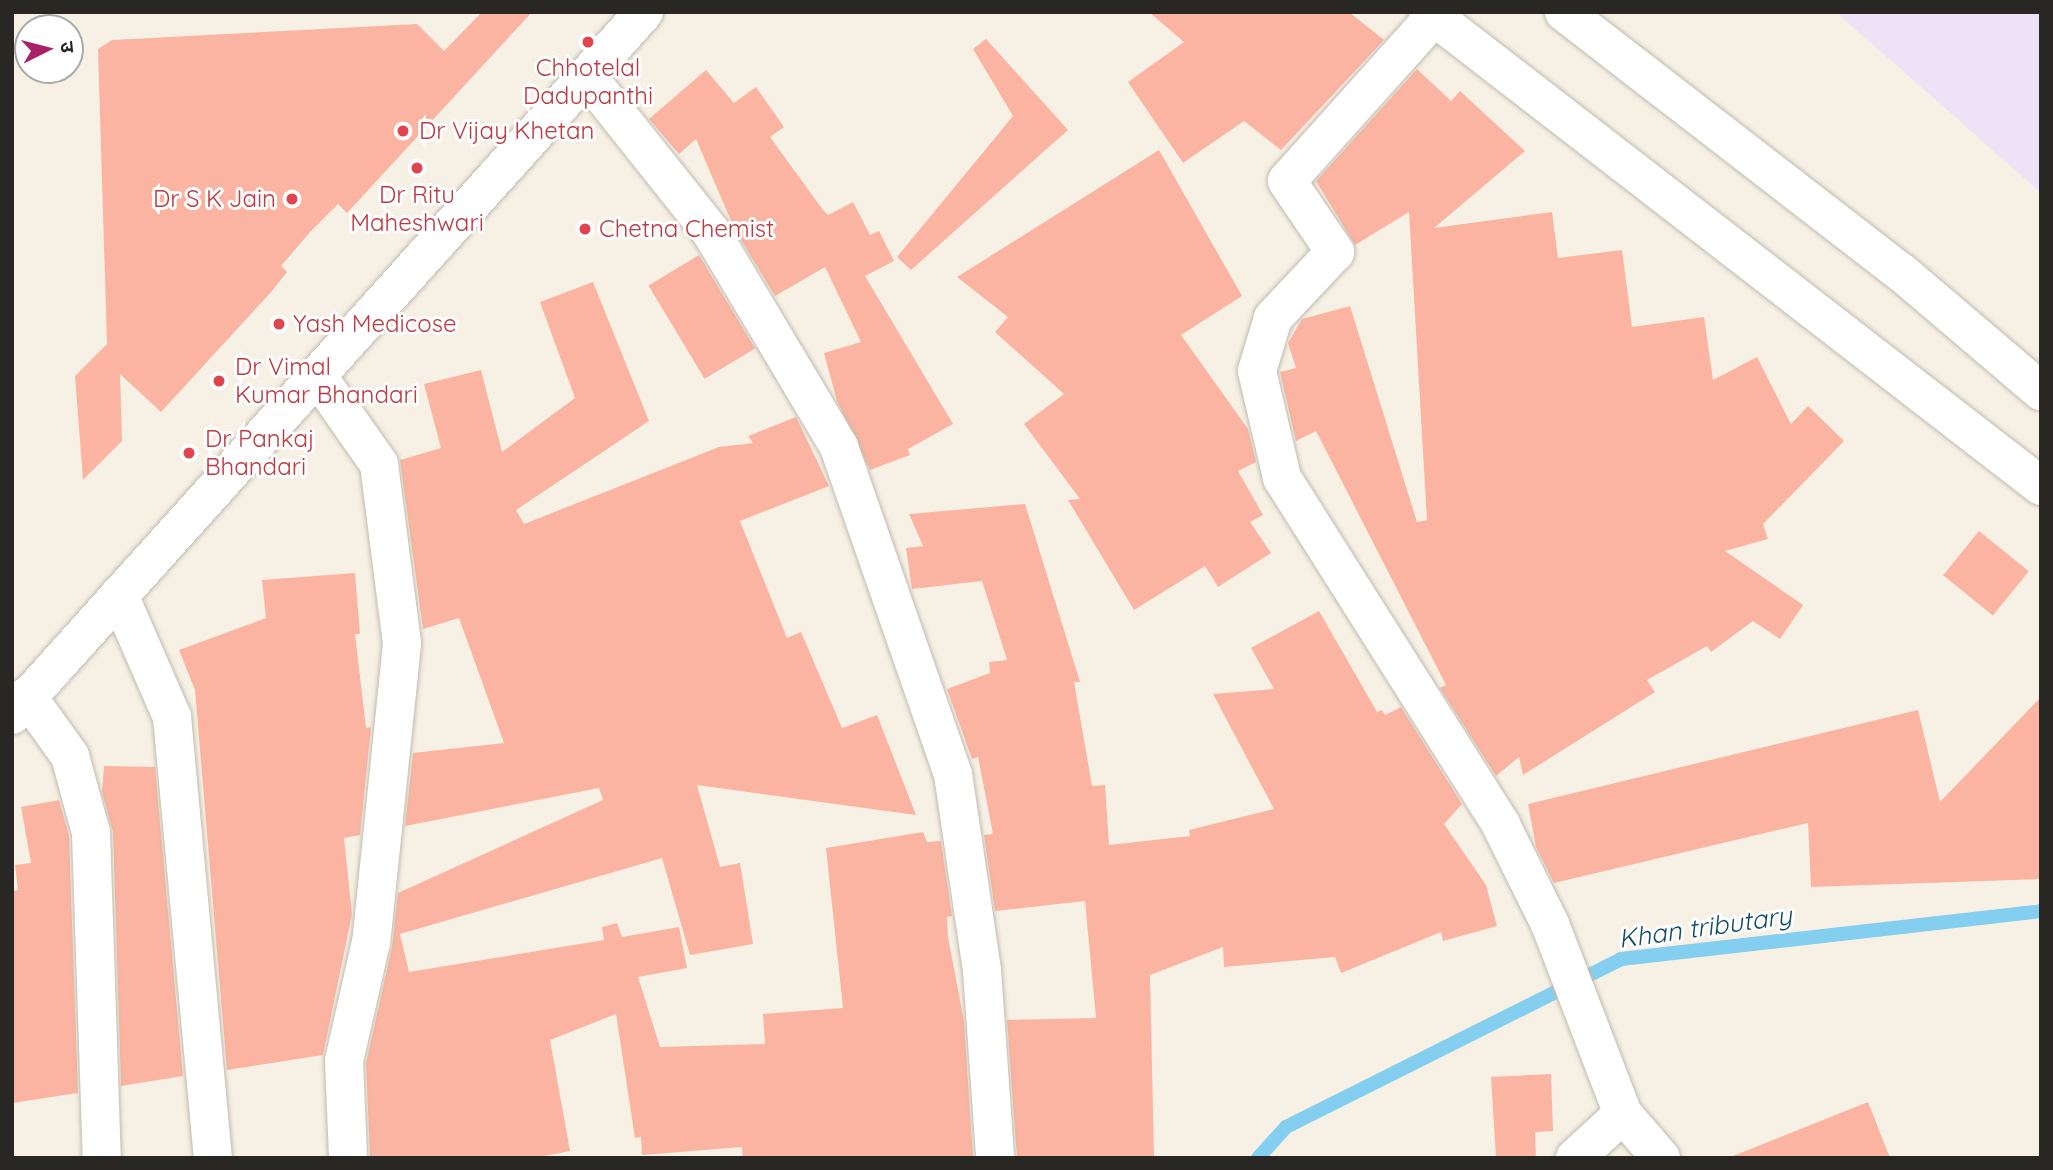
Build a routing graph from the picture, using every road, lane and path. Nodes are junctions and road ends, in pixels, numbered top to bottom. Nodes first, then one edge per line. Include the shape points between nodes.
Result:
1 (645, 12) edge
2 (1564, 12) edge
3 (1431, 15) edge
4 (587, 76) junction
5 (318, 377) junction
6 (2041, 391) edge
7 (2041, 486) edge
8 (119, 595) junction
9 (19, 706) edge
10 (1623, 1114) junction
11 (102, 1158) edge
12 (213, 1158) edge
13 (348, 1158) edge
14 (995, 1158) edge
15 (1576, 1158) edge
16 (1661, 1158) edge

1 - 4 street
2 - 6 street via 1890,264
3 - 7 street
3 - 10 street via 1287,181 1335,252 1273,318 1257,371 1282,478 1501,825 1550,924
4 - 5 street
4 - 14 street via 711,232 839,447 953,774 982,970
5 - 8 street
5 - 13 street via 379,464 402,644 371,942 344,1061
8 - 9 street
8 - 12 street via 172,718
9 - 11 street via 71,756 91,833
10 - 15 street
10 - 16 street

